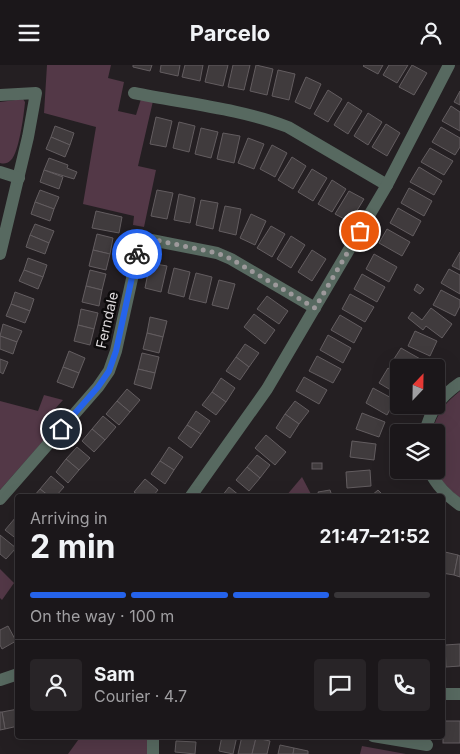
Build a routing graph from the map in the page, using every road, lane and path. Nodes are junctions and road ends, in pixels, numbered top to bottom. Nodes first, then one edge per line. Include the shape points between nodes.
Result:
1 (449, 65) edge
2 (134, 93) dead end
3 (0, 95) edge
4 (0, 172) edge
5 (19, 178) junction
6 (387, 185) junction
7 (0, 254) edge
8 (315, 308) junction
9 (460, 383) edge
10 (427, 424) edge
11 (433, 479) edge
12 (191, 494) edge
13 (444, 494) edge
14 (445, 495) edge
15 (0, 499) edge
16 (460, 505) edge
17 (15, 675) edge
18 (0, 680) edge
19 (445, 694) edge
20 (460, 694) edge
21 (153, 739) edge
22 (391, 739) edge
23 (427, 745) edge
24 (153, 754) edge

1 - 6 street
2 - 6 street via 254,116 288,127
3 - 5 street via 36,93
4 - 5 street
5 - 7 street
6 - 8 street
8 - 12 street via 267,389
8 - 15 street, Ferndale via 217,253 141,237 109,371
9 - 10 street via 443,396 430,414
11 - 13 street
14 - 16 street
17 - 18 street
19 - 20 street
21 - 24 street
22 - 23 street

